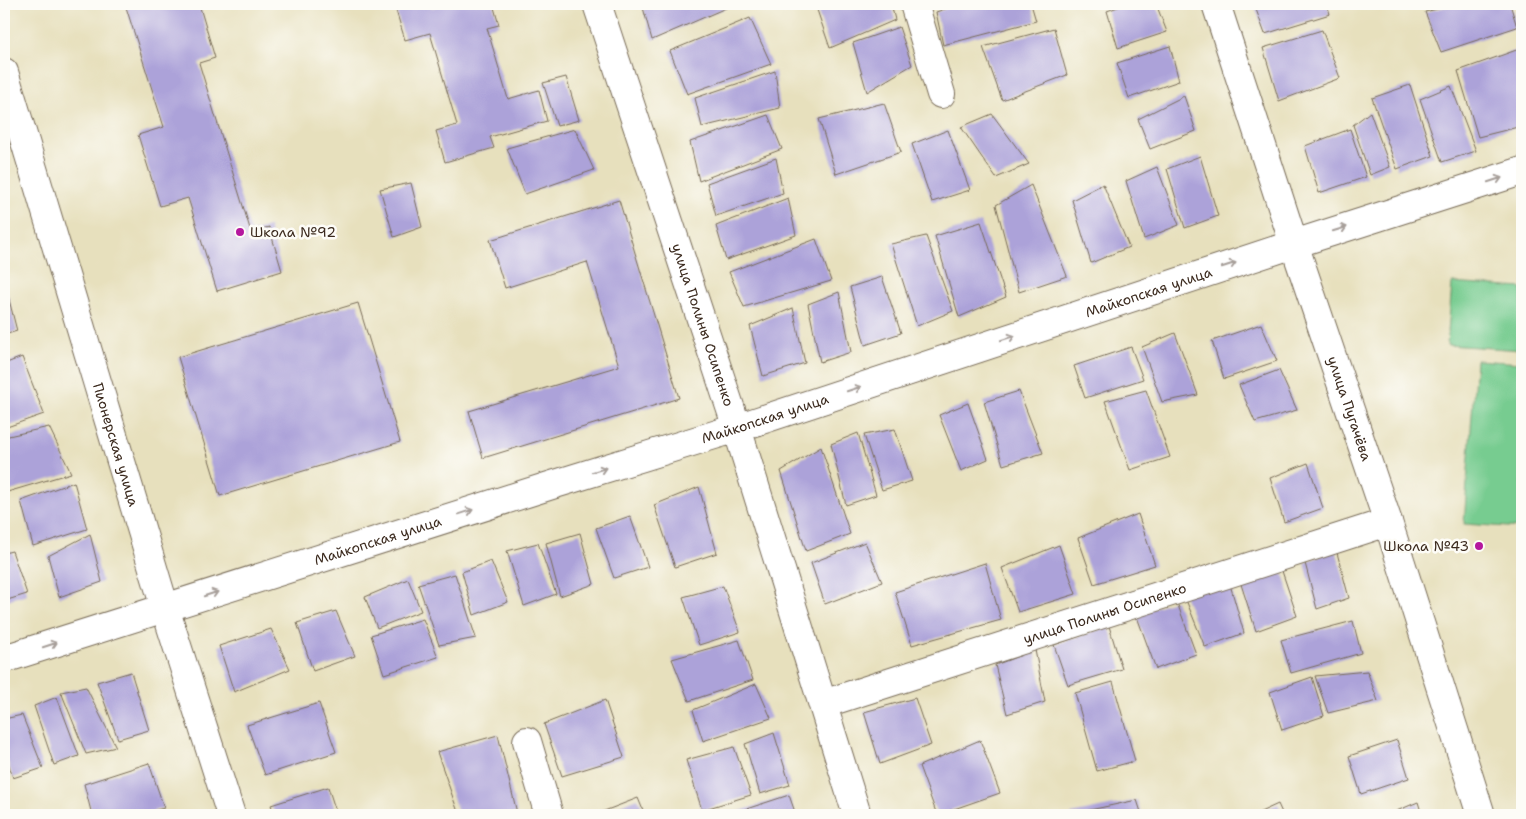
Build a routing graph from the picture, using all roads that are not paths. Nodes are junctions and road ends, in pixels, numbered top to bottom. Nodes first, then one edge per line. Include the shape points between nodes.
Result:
1 (597, 4) edge
2 (914, 4) edge
3 (1216, 4) edge
4 (4, 72) edge
5 (941, 94) dead end
6 (1522, 171) edge
7 (1294, 244) junction
8 (737, 428) junction
9 (1388, 522) junction
10 (165, 608) junction
11 (4, 660) edge
12 (823, 704) junction
13 (527, 741) dead end
14 (231, 815) edge
15 (548, 815) edge
16 (857, 815) edge
17 (1481, 815) edge

1 - 8 street, улица Полины Осипенко
2 - 5 street
3 - 7 street, улица Пугачёва
4 - 10 street, Пионерская улица
7 -> 6 street, Майкопская улица
8 -> 7 street, Майкопская улица
7 - 9 street, улица Пугачёва
10 -> 8 street, Майкопская улица
8 - 12 street, улица Полины Осипенко
9 - 12 street, улица Полины Осипенко
9 - 17 street, улица Пугачёва
11 -> 10 street, Майкопская улица
10 - 14 street, Пионерская улица
12 - 16 street, улица Полины Осипенко
13 - 15 street

